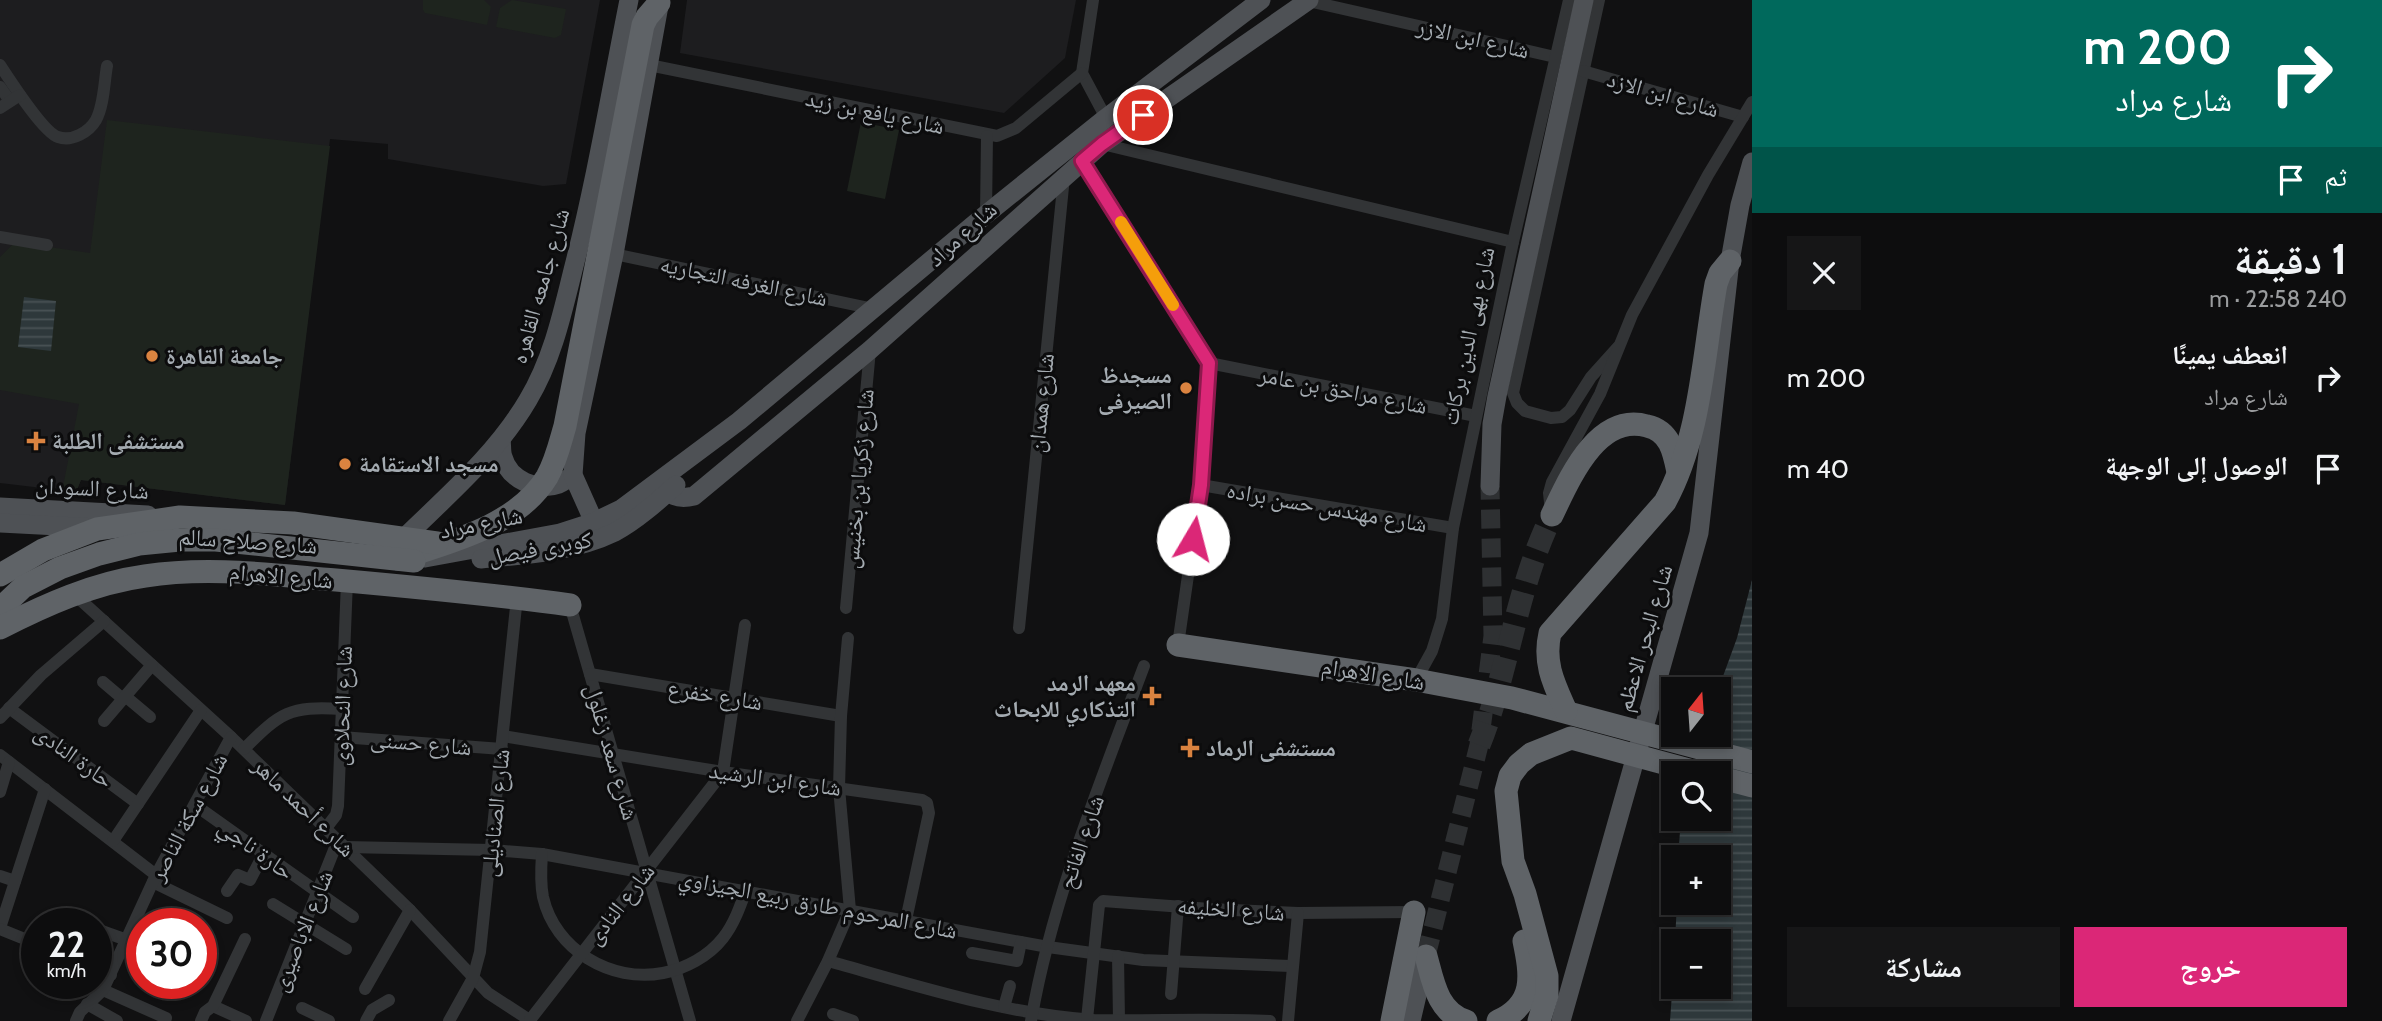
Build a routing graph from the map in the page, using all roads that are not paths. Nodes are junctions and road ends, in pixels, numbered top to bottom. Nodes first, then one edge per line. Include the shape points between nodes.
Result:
1 (629, 0) edge
2 (1093, 0) edge
3 (1261, 0) edge
4 (1308, 0) edge
5 (1569, 0) edge
6 (1584, 0) edge
7 (1599, 0) edge
8 (659, 2) edge
9 (1555, 57) junction
10 (0, 65) edge
11 (649, 65) junction
12 (107, 66) dead end
13 (1583, 71) junction
14 (1082, 73) junction
15 (0, 87) edge
16 (10, 101) edge
17 (1752, 102) edge
18 (1551, 115) junction
19 (1743, 117) junction
20 (1106, 118) junction
21 (987, 136) junction
22 (1102, 144) junction
23 (1082, 161) junction
24 (1752, 162) edge
25 (1064, 177) junction
26 (986, 214) junction
27 (0, 237) edge
28 (1513, 242) junction
29 (47, 245) dead end
30 (614, 254) junction
31 (972, 259) junction
32 (1730, 261) junction
33 (874, 309) junction
34 (1618, 347) junction
35 (870, 350) junction
36 (1209, 363) junction
37 (1476, 416) junction
38 (501, 440) junction
39 (1678, 472) junction
40 (573, 475) junction
41 (660, 482) junction
42 (1201, 485) junction
43 (1490, 486) tunnel mouth
44 (1, 512) edge
45 (1552, 515) joint
46 (594, 522) junction
47 (139, 523) junction
48 (180, 528) junction
49 (1453, 528) junction
50 (108, 547) junction
51 (401, 549) junction
52 (475, 549) junction
53 (428, 561) junction
54 (0, 575) edge
55 (347, 581) junction
56 (23, 587) junction
57 (74, 594) junction
58 (0, 597) edge
59 (517, 597) junction
60 (570, 605) joint
61 (846, 608) dead end
62 (0, 609) edge
63 (104, 621) junction
64 (745, 625) dead end
65 (0, 628) edge
66 (1019, 628) dead end
67 (848, 638) dead end
68 (1178, 645) joint
69 (152, 665) junction
70 (1144, 666) dead end
71 (590, 674) junction
72 (1416, 680) junction
73 (103, 682) dead end
74 (124, 697) junction
75 (734, 698) junction
76 (342, 709) junction
77 (201, 710) junction
78 (1566, 711) junction
79 (5, 713) edge
80 (841, 716) junction
81 (150, 718) dead end
82 (104, 721) dead end
83 (232, 737) junction
84 (341, 737) junction
85 (502, 743) junction
86 (244, 749) junction
87 (612, 754) junction
88 (5, 758) edge
89 (1661, 762) edge
90 (1752, 762) edge
91 (723, 772) junction
92 (1731, 781) edge
93 (1752, 786) edge
94 (839, 788) junction
95 (45, 789) junction
96 (0, 792) edge
97 (138, 804) junction
98 (195, 805) junction
99 (326, 828) junction
100 (113, 841) junction
101 (341, 844) junction
102 (492, 850) junction
103 (542, 854) junction
104 (263, 855) junction
105 (1513, 861) junction
106 (647, 871) junction
107 (0, 876) edge
108 (155, 879) junction
109 (15, 881) junction
110 (746, 890) junction
111 (227, 891) dead end
112 (317, 893) junction
113 (273, 905) dead end
114 (1178, 906) junction
115 (142, 908) edge
116 (410, 910) junction
117 (850, 910) junction
118 (1414, 912) joint
119 (1298, 913) junction
120 (353, 917) dead end
121 (228, 918) dead end
122 (906, 920) junction
123 (1, 922) edge
124 (304, 925) junction
125 (21, 934) edge
126 (244, 939) dead end
127 (126, 942) edge
128 (1021, 942) junction
129 (1048, 947) junction
130 (346, 949) dead end
131 (972, 953) dead end
132 (1094, 953) junction
133 (581, 954) junction
134 (1118, 956) junction
135 (1426, 956) joint
136 (828, 961) junction
137 (1173, 962) junction
138 (1292, 966) junction
139 (675, 970) junction
140 (112, 973) edge
141 (473, 978) junction
142 (1010, 986) dead end
143 (365, 989) dead end
144 (112, 994) edge
145 (1171, 994) dead end
146 (93, 999) edge
147 (389, 1000) dead end
148 (87, 1004) junction
149 (213, 1006) junction
150 (302, 1007) dead end
151 (1004, 1007) junction
152 (833, 1014) dead end
153 (1032, 1017) edge
154 (166, 1018) dead end
155 (1087, 1019) junction
156 (1119, 1020) edge
157 (76, 1021) edge
158 (117, 1021) edge
159 (201, 1021) edge
160 (246, 1021) edge
161 (266, 1021) edge
162 (329, 1021) edge
163 (366, 1021) edge
164 (449, 1021) edge
165 (531, 1021) edge
166 (690, 1021) edge
167 (797, 1021) edge
168 (853, 1021) edge
169 (1270, 1021) edge
170 (1287, 1021) edge
171 (1392, 1021) edge
172 (1411, 1021) edge
173 (1466, 1021) edge
174 (1498, 1021) edge
175 (1539, 1021) edge
176 (1561, 1021) edge

1 - 38 main road, شارع جامعه القاهره via 587,216 559,325 528,401
2 - 14 street
3 - 20 main road, شارع مراد
4 - 9 street, شارع ابن الازر
4 - 22 main road, شارع مراد
5 - 9 street, شارع بهى الدين بركات
6 - 18 main road, شارع بهى الدين بركات
7 - 13 street
8 - 11 main road
8 - 51 highway via 643,25 565,426 553,465 537,491 501,519 464,537
9 - 18 street, شارع بهى الدين بركات
10 - 16 street
11 - 21 street, شارع يافع بن زيد
11 - 30 main road
12 - 16 street via 96,120 79,135 59,138
13 - 19 street, شارع ابن الازد
13 - 34 street via 1513,393 1517,403 1531,413 1562,417
14 - 20 street
14 - 21 street via 1016,128
15 - 16 street
17 - 19 street
18 - 28 street, شارع بهى الدين بركات
18 - 43 main road, شارع بهى الدين بركات via 1492,424
19 - 34 street via 1671,242
20 - 26 main road, شارع مراد
21 - 26 street
22 - 23 main road, شارع مراد
22 - 28 street
23 - 25 main road, شارع مراد
23 - 36 street
24 - 32 main road, شارع البحر الاعظم
25 - 31 main road, شارع مراد
25 - 66 street, شارع همدان
26 - 33 main road, شارع مراد
27 - 29 street
28 - 37 street, شارع بهى الدين بركات
30 - 33 street, شارع الغرفه التجاريه
30 - 40 main road via 576,433
31 - 35 main road, شارع مراد
31 - 53 main road, كوبرى فيصل via 942,270 915,288 616,531 591,542 523,555
32 - 39 highway via 1716,284 1695,415
32 - 176 main road, شارع البحر الاعظم via 1699,533
33 - 41 main road, شارع مراد
34 - 45 street via 1600,394 1552,482
35 - 41 main road, شارع مراد via 694,496 674,497
35 - 61 street, شارع زكريا بن بخنيس
36 - 37 street, شارع مراحق بن عامر
36 - 42 street
37 - 49 street, شارع بهى الدين بركات
38 - 40 main road via 511,472 525,483 542,487
38 - 51 main road, شارع جامعه القاهره
39 - 45 highway via 1665,435 1636,422 1619,426 1600,438 1585,456
39 - 78 highway via 1665,502 1550,633 1547,665
40 - 46 main road
41 - 46 main road, شارع مراد
42 - 49 street, شارع مهندس حسن براده
42 - 68 street
44 - 48 main road via 123,528
46 - 52 main road, شارع مراد
47 - 48 highway
47 - 50 highway
47 - 54 highway via 97,529 43,550
48 - 51 highway, كوبرى فيصل via 216,540
48 - 56 highway, كوبرى فيصل via 60,568
49 - 72 street, شارع بهى الدين بركات via 1442,619
50 - 53 highway, شارع صلاح سالم via 170,535 234,535
50 - 58 highway, شارع صلاح سالم via 48,569
51 - 52 highway
51 - 53 highway, كوبرى فيصل
52 - 53 main road, شارع مراد
55 - 57 highway, شارع الاهرام via 211,570 143,576
55 - 59 highway, شارع الاهرام
55 - 76 street, شارع النحلاوى
56 - 58 main road
56 - 62 highway, كوبرى فيصل
57 - 63 street, شارع أحمد ماهر
57 - 65 highway, شارع الاهرام
59 - 60 highway, شارع الاهرام
59 - 85 street, شارع الصناديلى
60 - 71 street, شارع سعد زغلول
63 - 69 street, شارع أحمد ماهر
63 - 79 street
64 - 75 street, شارع النادى
67 - 80 street
68 - 72 highway, شارع الاهرام
69 - 74 street
69 - 77 street, شارع أحمد ماهر
70 - 129 street, شارع الفاتح via 1074,858
71 - 75 street, شارع خفرع
71 - 87 street, شارع سعد زغلول
72 - 78 highway, شارع الاهرام
73 - 74 street
74 - 81 street
74 - 82 street
75 - 80 street, شارع خفرع
75 - 91 street, شارع النادى
76 - 84 street, شارع النحلاوى
76 - 86 street via 295,710
77 - 83 street, شارع أحمد ماهر
77 - 97 street
78 - 90 highway, شارع الاهرام
79 - 97 street, حارة النادى
80 - 94 street
83 - 86 street, شارع أحمد ماهر
83 - 98 street, شارع سكة الناصر
84 - 85 street, شارع حسنى
84 - 99 street, شارع النحلاوى via 338,806
85 - 87 street, شارع ابن الرشيد
85 - 102 street, شارع الصناديلى
86 - 99 street, شارع أحمد ماهر
87 - 91 street, شارع ابن الرشيد
87 - 106 street, شارع سعد زغلول
88 - 95 street
88 - 96 street
89 - 105 highway via 1571,738 1531,754 1510,776 1506,791
91 - 94 street, شارع ابن الرشيد
91 - 106 street, شارع النادى
92 - 93 highway
94 - 117 street
94 - 122 street, شارع ابن الرشيد via 927,803 929,813
95 - 100 street
95 - 109 street
97 - 100 street
98 - 104 street, حارة ناجي
98 - 108 street, شارع سكة الناصر
99 - 101 street, شارع أحمد ماهر
100 - 108 street
101 - 102 street, شارع المرحوم طارق ربيع الجيزاوي
101 - 112 street, شارع الاباصيرى
101 - 116 street, شارع أحمد ماهر
102 - 103 street, شارع المرحوم طارق ربيع الجيزاوي
102 - 141 street, شارع الصناديلى
103 - 106 street, شارع المرحوم طارق ربيع الجيزاوي
103 - 133 street via 540,876 552,919
104 - 111 street via 250,880 238,875
104 - 112 street, حارة ناجي
105 - 174 highway via 1529,989 1521,1004
105 - 175 highway via 1547,976
106 - 110 street, شارع المرحوم طارق ربيع الجيزاوي
106 - 133 street, شارع النادى
106 - 139 street, شارع سعد زغلول
107 - 109 street
108 - 115 street, شارع سكة الناصر
108 - 121 street
109 - 123 street
110 - 117 street, شارع المرحوم طارق ربيع الجيزاوي
110 - 139 street via 722,940 701,958
112 - 120 street, حارة ناجي
112 - 124 street, شارع الاباصيرى
113 - 124 street
114 - 119 street, شارع الخليفه
114 - 132 street, شارع الخليفه via 1103,901
114 - 137 street
116 - 141 street, شارع أحمد ماهر
116 - 143 street
117 - 122 street, شارع المرحوم طارق ربيع الجيزاوي
117 - 136 street
118 - 119 street, شارع الخليفه
118 - 171 highway
119 - 138 street
122 - 128 street, شارع المرحوم طارق ربيع الجيزاوي
123 - 125 street
124 - 130 street
124 - 161 street, شارع الاباصيرى
126 - 149 street
127 - 140 street, شارع سكة الناصر
128 - 129 street, شارع المرحوم طارق ربيع الجيزاوي
128 - 131 street via 1017,961
129 - 132 street, شارع المرحوم طارق ربيع الجيزاوي
129 - 153 street, شارع الفاتح
132 - 134 street, شارع المرحوم طارق ربيع الجيزاوي
132 - 155 street
133 - 139 street via 626,974
133 - 165 street, شارع النادى
134 - 137 street, شارع المرحوم طارق ربيع الجيزاوي
134 - 156 street
135 - 172 main road
135 - 173 highway via 1446,1009
136 - 151 street
136 - 167 street
137 - 138 street, شارع المرحوم طارق ربيع الجيزاوي
137 - 145 street
138 - 170 street
139 - 166 street, شارع سعد زغلول
141 - 164 street, شارع الصناديلى
141 - 165 street, شارع أحمد ماهر
142 - 151 street
144 - 154 street
146 - 148 street
147 - 163 street via 372,1010
148 - 157 street
148 - 158 street
149 - 159 street
149 - 160 street
150 - 162 street
151 - 153 street
152 - 168 street
153 - 155 street
155 - 156 street
156 - 169 street

